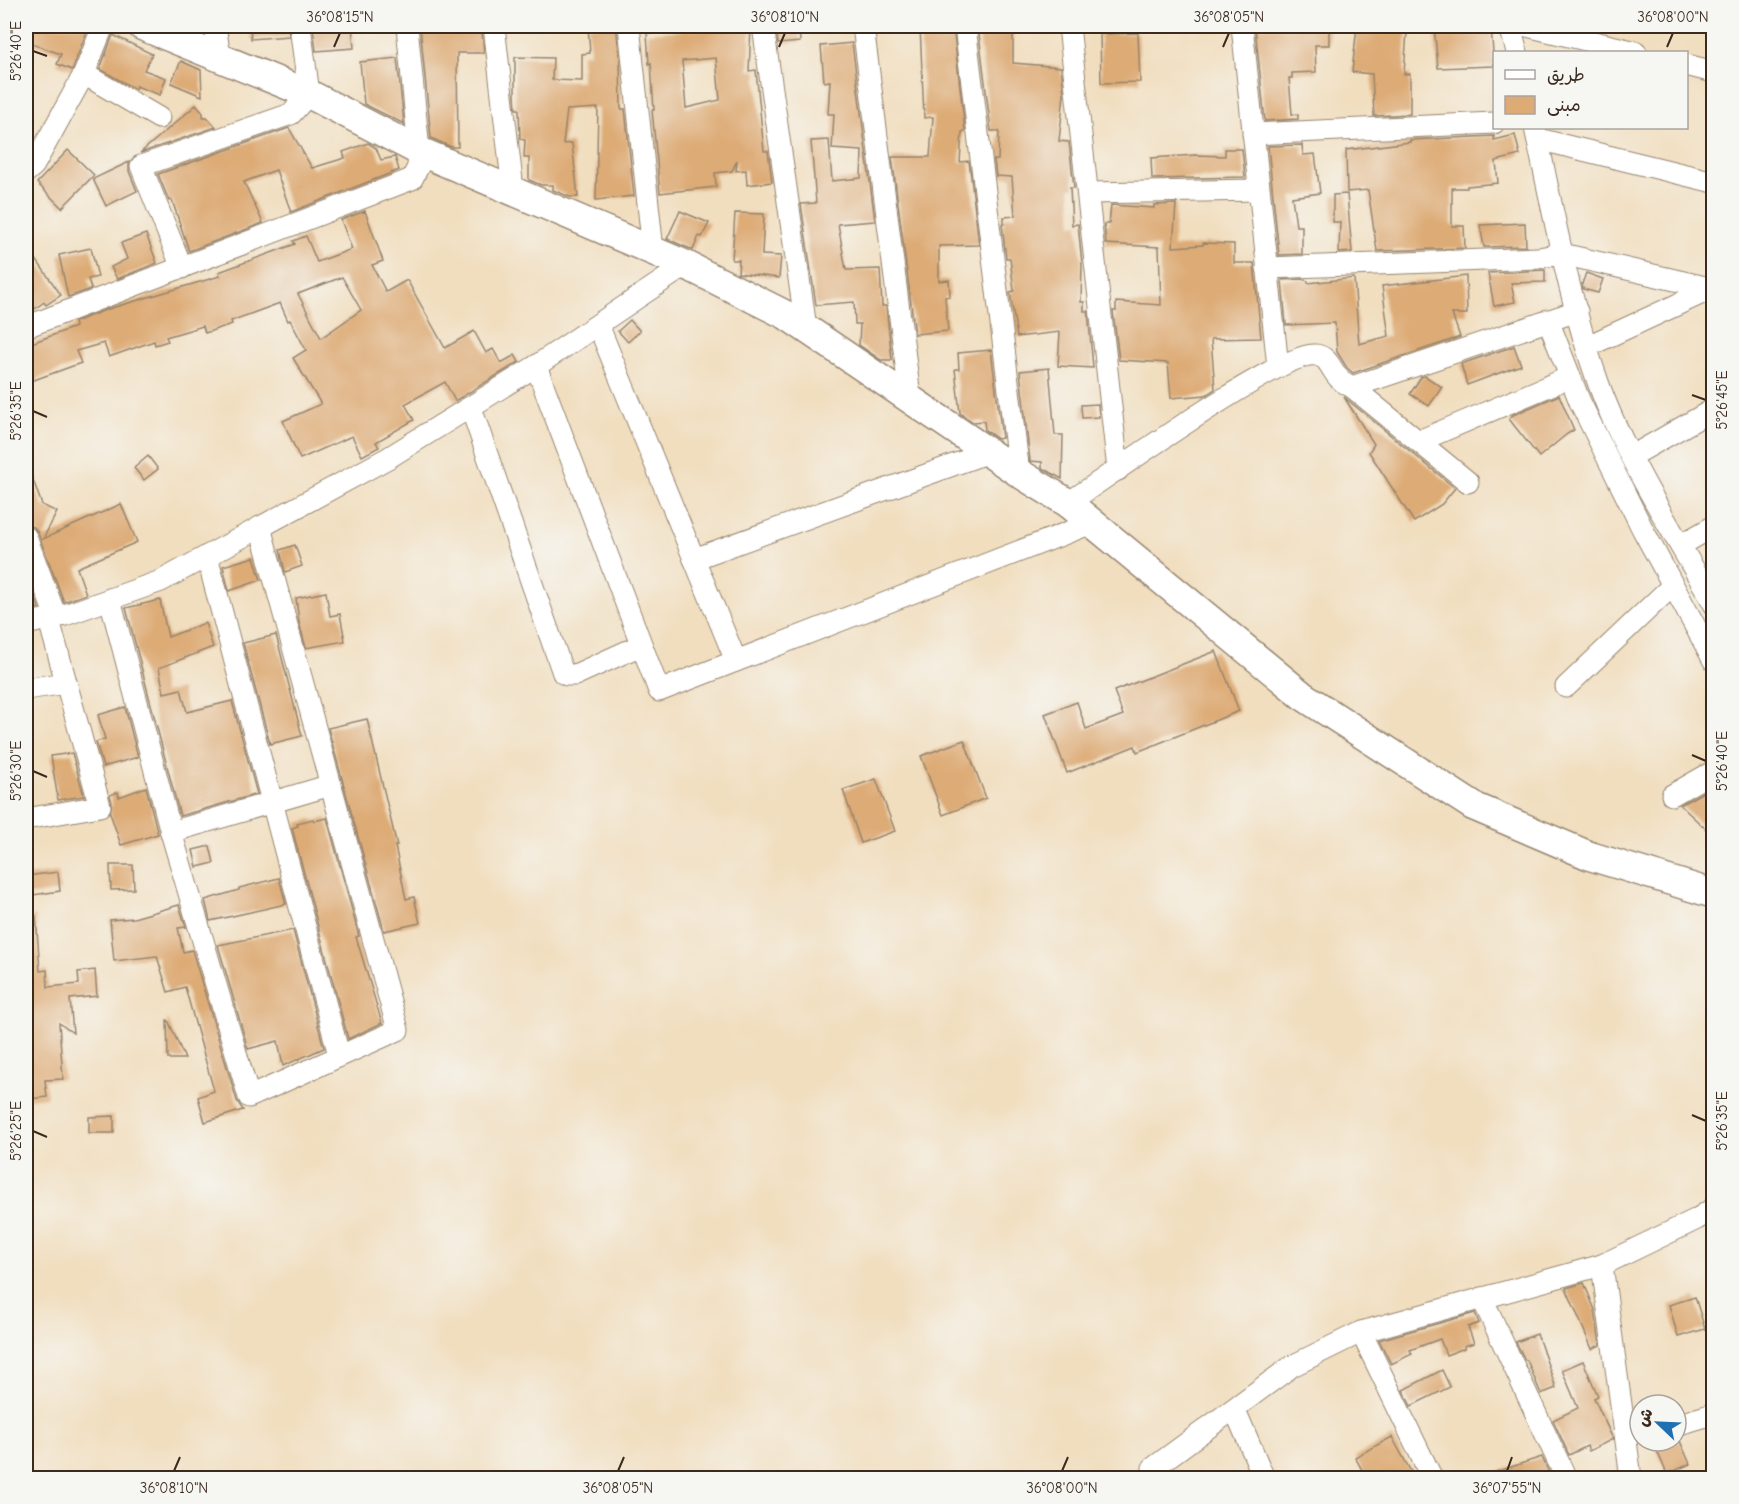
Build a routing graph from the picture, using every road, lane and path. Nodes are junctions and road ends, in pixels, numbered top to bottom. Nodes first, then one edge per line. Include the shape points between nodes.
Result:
1 (103, 26) edge
2 (142, 26) edge
3 (215, 26) edge
4 (300, 26) edge
5 (407, 26) edge
6 (494, 26) edge
7 (629, 26) edge
8 (763, 26) edge
9 (863, 26) edge
10 (965, 26) edge
11 (1069, 26) edge
12 (1242, 26) edge
13 (1510, 26) edge
14 (1527, 26) edge
15 (1517, 51) edge
16 (1632, 51) edge
17 (220, 56) junction
18 (1688, 66) edge
19 (1713, 72) edge
20 (84, 74) junction
21 (309, 94) junction
22 (159, 118) dead end
23 (1493, 123) edge
24 (1536, 133) edge
25 (1253, 134) junction
26 (420, 151) junction
27 (26, 172) edge
28 (1713, 182) edge
29 (513, 189) junction
30 (1259, 190) junction
31 (1088, 193) junction
32 (653, 251) junction
33 (1562, 254) junction
34 (686, 265) junction
35 (182, 267) junction
36 (1268, 268) junction
37 (1713, 287) edge
38 (1577, 311) junction
39 (1548, 320) junction
40 (26, 327) edge
41 (806, 328) junction
42 (601, 332) dead end
43 (1588, 346) junction
44 (536, 366) junction
45 (1278, 367) junction
46 (1570, 377) junction
47 (1352, 387) junction
48 (910, 397) junction
49 (471, 408) junction
50 (1713, 409) edge
51 (1419, 441) junction
52 (989, 452) junction
53 (1632, 456) junction
54 (1118, 470) junction
55 (1019, 473) junction
56 (1468, 482) dead end
57 (1068, 503) junction
58 (1092, 523) junction
59 (1713, 526) edge
60 (260, 527) junction
61 (26, 537) edge
62 (1681, 545) junction
63 (207, 556) junction
64 (694, 559) junction
65 (1672, 586) junction
66 (110, 599) junction
67 (1713, 604) edge
68 (52, 618) junction
69 (26, 624) edge
70 (641, 645) junction
71 (736, 660) junction
72 (1713, 662) edge
73 (66, 683) junction
74 (1566, 687) dead end
75 (26, 689) edge
76 (1713, 771) edge
77 (331, 785) junction
78 (1672, 795) dead end
79 (270, 803) junction
80 (26, 819) edge
81 (171, 832) junction
82 (1713, 894) edge
83 (339, 1055) junction
84 (1713, 1208) edge
85 (1602, 1265) junction
86 (1482, 1298) junction
87 (1361, 1332) junction
88 (1235, 1410) junction
89 (1628, 1411) edge
90 (1713, 1416) edge
91 (1688, 1421) edge
92 (1632, 1453) edge
93 (1157, 1479) edge
94 (1264, 1479) edge
95 (1432, 1479) edge
96 (1566, 1479) edge
97 (1631, 1479) edge

1 - 20 street
2 - 17 street
3 - 17 street
4 - 21 street
5 - 26 street
6 - 29 street
7 - 32 street
8 - 41 street
9 - 48 street
10 - 55 street
11 - 31 street
12 - 25 street
13 - 15 street
14 - 16 street
17 - 21 street
18 - 19 street
20 - 22 street
20 - 27 street via 34,165
21 - 26 street
21 - 35 street via 291,114 141,166
23 - 25 street
24 - 28 street
24 - 33 street
25 - 30 street
26 - 29 street
26 - 35 street via 412,179
29 - 32 street
30 - 31 street
30 - 36 street
31 - 54 street
32 - 34 street
33 - 36 street
33 - 37 street
33 - 38 street
34 - 41 street
34 - 44 street
35 - 40 street
36 - 45 street
37 - 43 street
38 - 39 street
38 - 43 street
39 - 46 street
39 - 47 street
41 - 48 street
42 - 64 street
43 - 53 street via 1599,385
44 - 49 street
44 - 70 street
45 - 47 street via 1315,354 1323,357 1339,380
45 - 54 street via 1249,382
46 - 51 street
46 - 65 street
47 - 51 street
48 - 52 street
49 - 60 street
49 - 70 street via 563,673 575,675
50 - 53 street
51 - 56 street
52 - 55 street
52 - 64 street
53 - 62 street
54 - 57 street
55 - 57 street
57 - 58 street
58 - 71 street
58 - 82 street via 1303,696 1473,806 1590,856
59 - 62 street
60 - 63 street
60 - 77 street
61 - 68 street
62 - 67 street
63 - 66 street via 161,581
63 - 79 street
64 - 71 street
65 - 72 street
65 - 74 street
66 - 68 street
66 - 81 street
68 - 69 street
68 - 73 street
70 - 71 street via 659,691
73 - 75 street
73 - 80 street via 100,806
76 - 78 street
77 - 79 street
77 - 83 street via 398,1030
79 - 81 street
79 - 83 street
81 - 83 street via 249,1096
84 - 85 street
85 - 86 street
85 - 89 street
86 - 87 street
86 - 96 street
87 - 88 street via 1292,1366
87 - 95 street
88 - 93 street via 1153,1468
88 - 94 street
90 - 91 street
92 - 97 street

